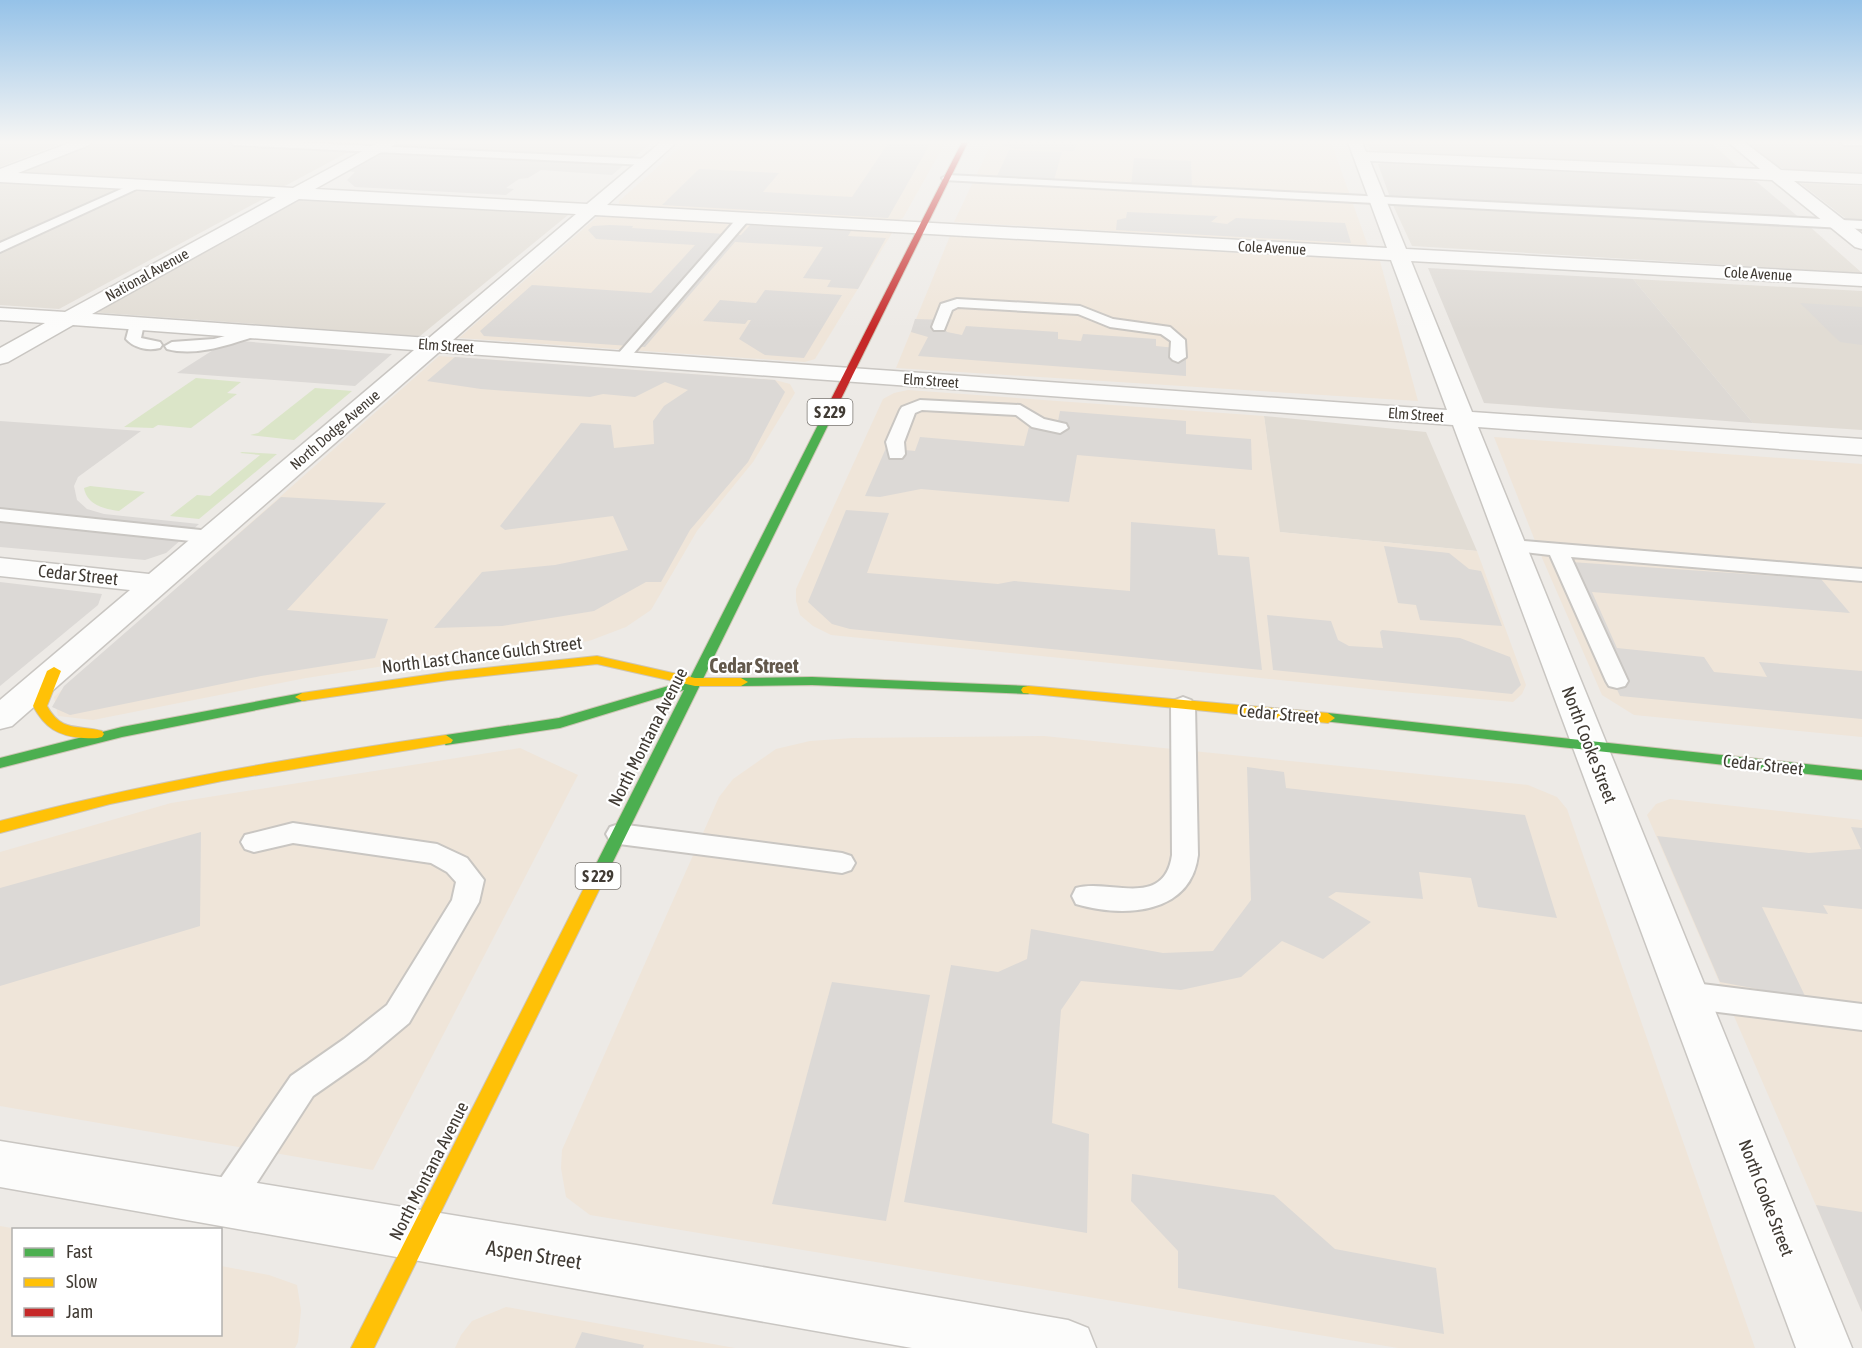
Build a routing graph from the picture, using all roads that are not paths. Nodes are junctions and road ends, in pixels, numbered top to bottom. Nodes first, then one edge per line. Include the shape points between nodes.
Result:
1 (94, 205) edge
2 (274, 205) edge
3 (496, 205) edge
4 (597, 205) edge
5 (933, 205) edge
6 (1380, 205) edge
7 (1476, 205) edge
8 (1814, 205) edge
9 (591, 210) junction
10 (743, 219) junction
11 (1837, 223) junction
12 (1862, 225) edge
13 (920, 229) junction
14 (1862, 243) edge
15 (0, 248) edge
16 (1399, 254) junction
17 (1862, 280) edge
18 (0, 314) edge
19 (69, 319) junction
20 (137, 324) junction
21 (939, 327) dead end
22 (254, 332) junction
23 (154, 345) dead end
24 (434, 345) junction
25 (172, 346) dead end
26 (0, 357) edge
27 (1178, 357) dead end
28 (622, 358) junction
29 (848, 375) junction
30 (1463, 418) junction
31 (1060, 428) dead end
32 (1862, 447) edge
33 (896, 454) dead end
34 (0, 515) edge
35 (210, 537) junction
36 (1512, 546) junction
37 (1558, 550) junction
38 (0, 567) edge
39 (1862, 575) edge
40 (156, 584) junction
41 (54, 671) junction
42 (1617, 681) dead end
43 (695, 682) junction
44 (1183, 705) junction
45 (0, 718) edge
46 (122, 732) junction
47 (1589, 747) junction
48 (0, 763) edge
49 (1862, 775) edge
50 (0, 826) edge
51 (619, 834) junction
52 (254, 842) dead end
53 (842, 863) dead end
54 (1086, 896) dead end
55 (1686, 995) junction
56 (1862, 1017) edge
57 (0, 1164) edge
58 (224, 1203) junction
59 (417, 1236) junction
60 (945, 1337) edge
61 (362, 1348) edge
62 (1068, 1348) edge
63 (1824, 1348) edge

1 - 15 lane
2 - 19 street, National Avenue
3 - 9 street, Cole Avenue
4 - 9 street, North Dodge Avenue
5 - 13 main road, North Montana Avenue / S 229
6 - 16 street, North Cooke Street
7 - 11 lane
8 - 11 street
9 - 10 street, Cole Avenue
9 - 24 street, North Dodge Avenue
10 - 13 street, Cole Avenue
10 - 28 lane
11 - 12 lane
11 - 14 street
13 - 16 street, Cole Avenue
13 - 29 main road, North Montana Avenue / S 229
16 - 17 street, Cole Avenue
16 - 30 street, North Cooke Street
18 - 19 street, Elm Street
19 - 20 street, Elm Street
19 - 26 street, National Avenue
20 - 22 street, Elm Street
20 - 23 lane via 133,339
21 - 27 lane via 946,307 957,303 1080,310 1110,323 1165,330 1178,340
22 - 24 street, Elm Street
22 - 25 lane via 213,345
24 - 28 street, Elm Street
24 - 35 street, North Dodge Avenue
28 - 29 street, Elm Street
29 - 30 street, Elm Street
29 - 43 main road, North Montana Avenue / S 229
30 - 32 street, Elm Street
30 - 36 street, North Cooke Street
31 - 33 lane via 1038,423 1020,410 920,405 908,410 895,442
34 - 35 lane
35 - 40 street, North Dodge Avenue
36 - 37 lane
36 - 47 street, North Cooke Street
37 - 39 lane
37 - 42 lane
38 - 40 street, Cedar Street
40 - 41 street, North Dodge Avenue
41 - 45 street, North Dodge Avenue
41 - 46 main road via 40,706 47,722 65,731 86,734
43 - 44 main road, Cedar Street via 812,681 1007,688
43 - 46 main road, North Last Chance Gulch Street via 597,660 359,688 267,702
43 - 50 main road via 561,723 286,763
43 - 51 main road, North Montana Avenue / S 229
44 - 47 main road, Cedar Street
44 - 54 lane via 1182,873 1168,890 1143,898
46 - 48 main road, North Last Chance Gulch Street
47 - 49 main road, Cedar Street
47 - 55 street, North Cooke Street
51 - 53 lane
51 - 59 main road, North Montana Avenue / S 229
52 - 58 lane via 293,833 437,854 457,865 470,880 465,902 398,1014 302,1086
55 - 56 lane
55 - 63 street, North Cooke Street
57 - 58 street, Aspen Street
58 - 59 street, Aspen Street
59 - 60 street, Aspen Street via 636,1272
59 - 61 main road, North Montana Avenue / S 229
60 - 62 street, Aspen Street

